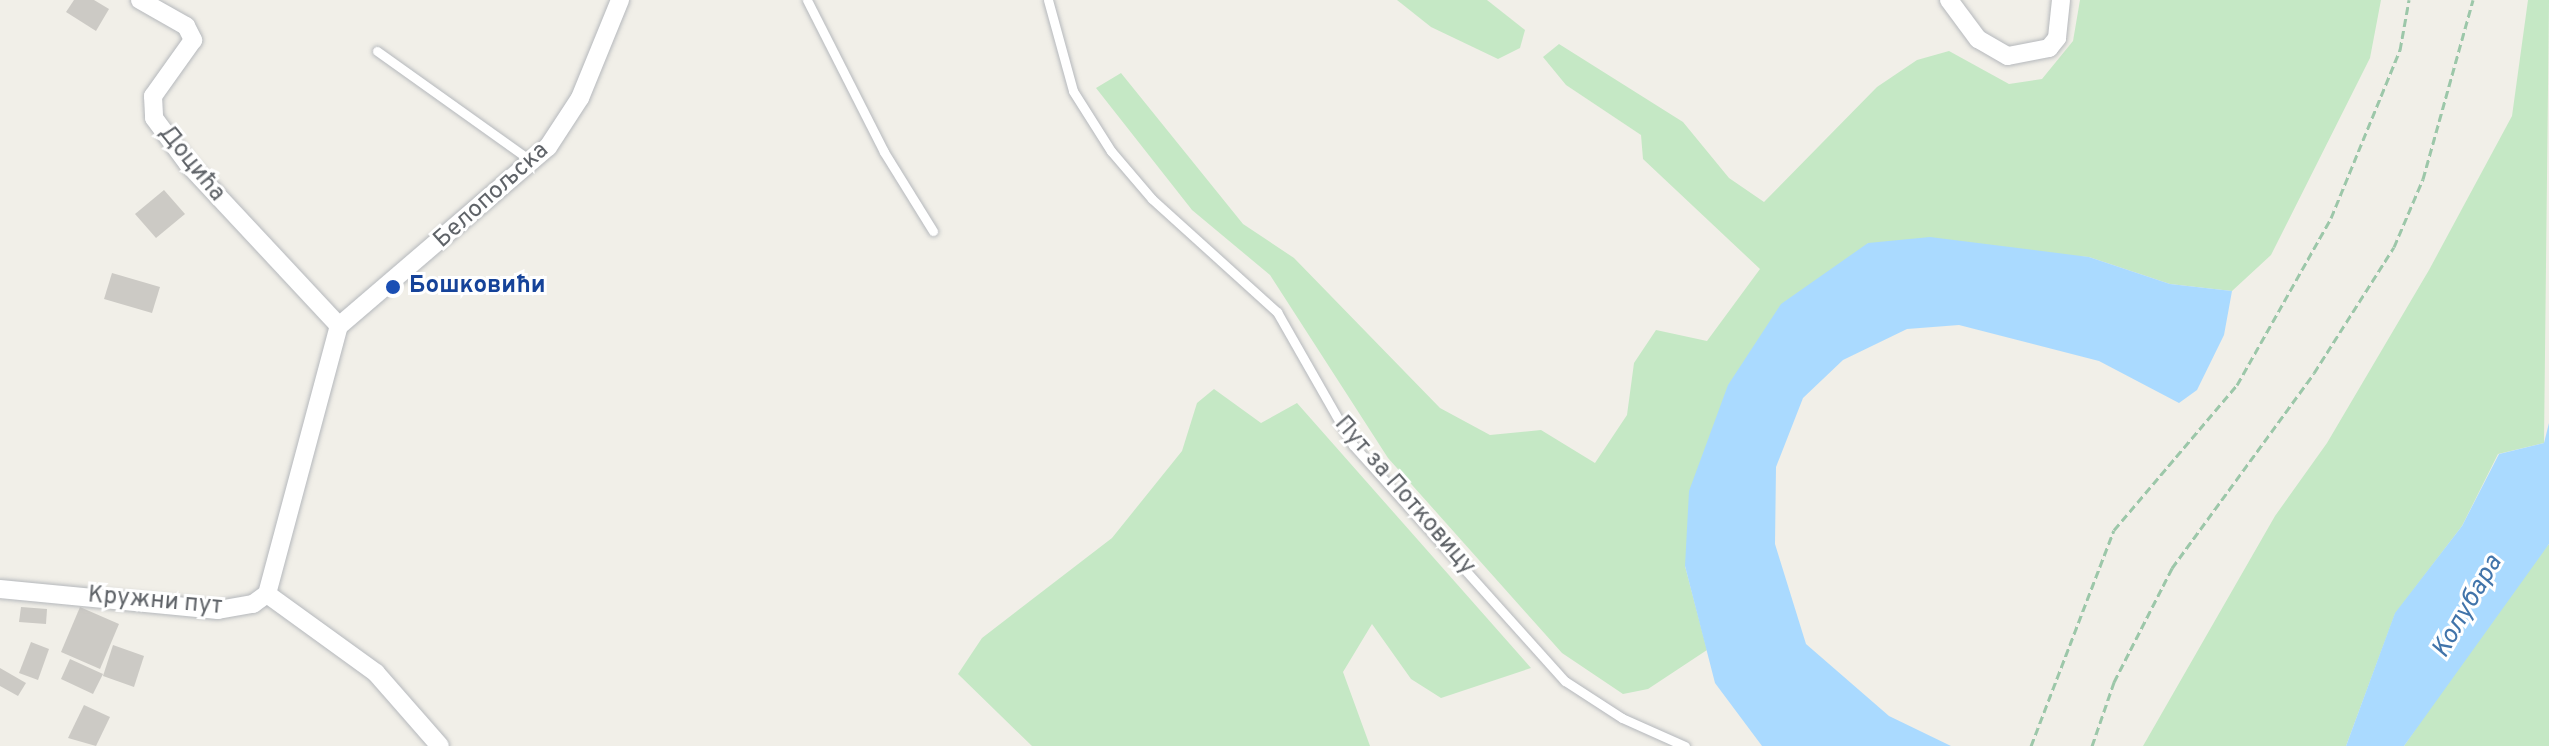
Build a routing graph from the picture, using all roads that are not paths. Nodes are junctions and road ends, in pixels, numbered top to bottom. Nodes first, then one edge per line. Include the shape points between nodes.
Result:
1 (140, 0) edge
2 (620, 0) edge
3 (807, 0) edge
4 (1048, 0) edge
5 (1949, 0) edge
6 (2061, 0) edge
7 (377, 51) dead end
8 (534, 164) junction
9 (933, 231) dead end
10 (339, 326) junction
11 (0, 589) edge
12 (267, 594) junction
13 (440, 746) edge
14 (1685, 746) edge

1 - 10 street, Доцића via 186,26 193,40 153,96 154,118 188,164
2 - 8 street, Белопољска via 580,98
3 - 9 lane via 884,152
4 - 14 lane, Пут за Потковицу via 1073,91 1111,151 1152,199 1277,312 1353,445 1565,681 1622,718
5 - 6 street via 1987,47 2017,56 2044,51 2054,42
7 - 8 lane
8 - 10 street, Белопољска
10 - 12 street
11 - 12 street, Кружни пут via 218,610 253,604
12 - 13 street via 376,673

